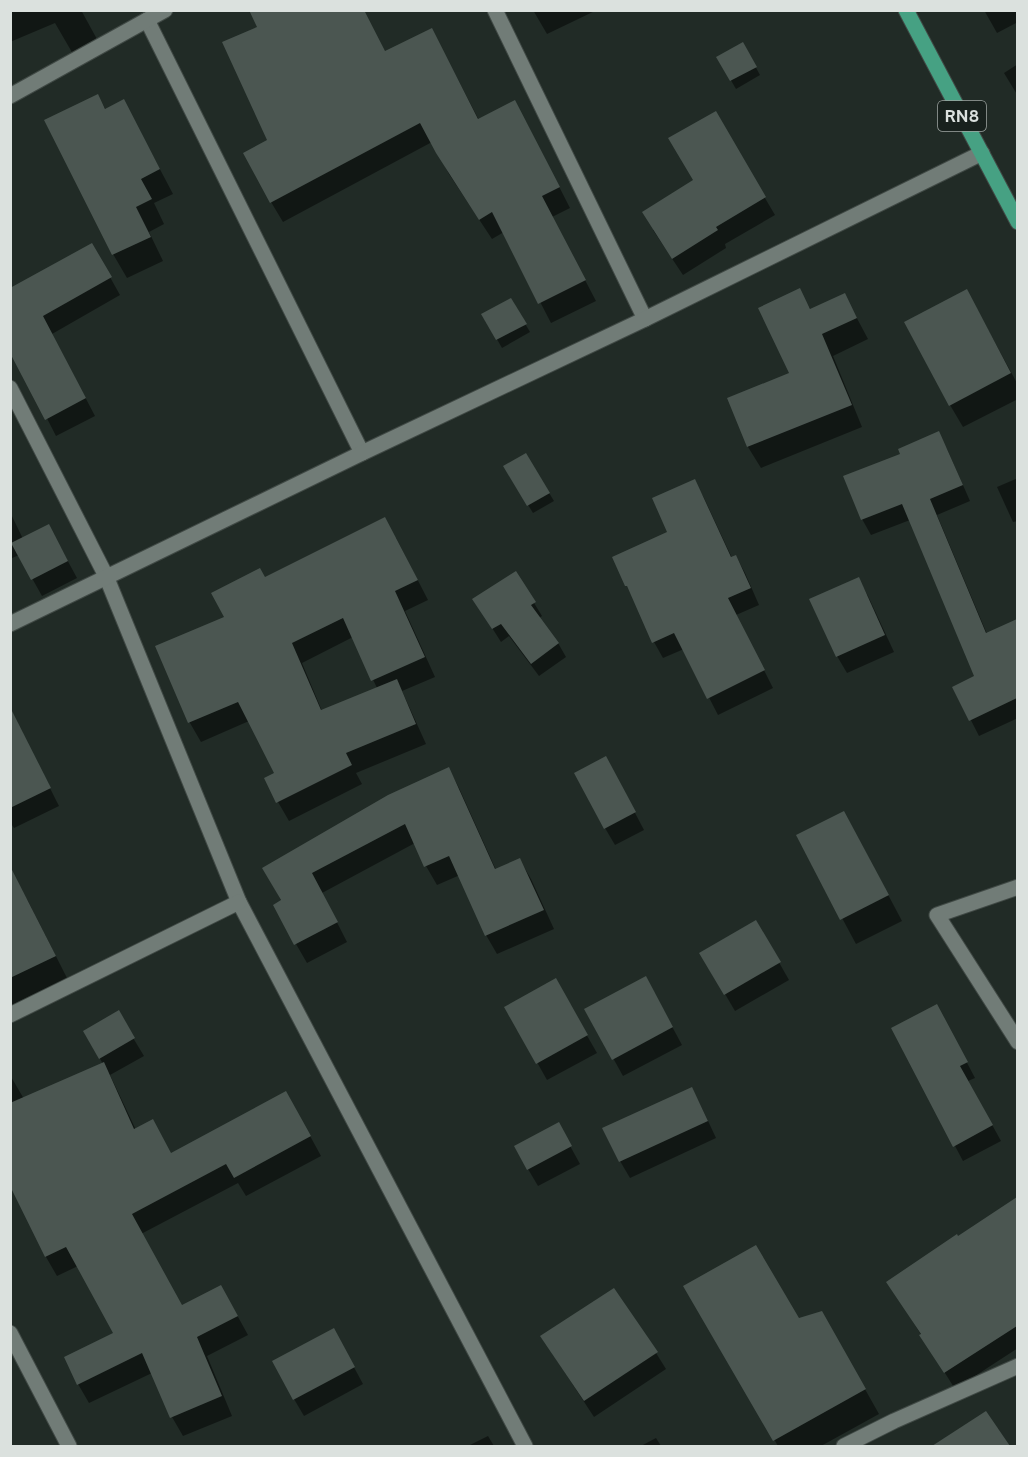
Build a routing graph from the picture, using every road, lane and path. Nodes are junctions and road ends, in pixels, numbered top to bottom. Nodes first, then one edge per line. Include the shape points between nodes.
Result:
1 (165, 10) edge
2 (495, 10) edge
3 (906, 10) edge
4 (147, 20) junction
5 (10, 96) edge
6 (982, 153) junction
7 (1017, 222) edge
8 (645, 319) junction
9 (10, 388) edge
10 (362, 453) junction
11 (106, 576) junction
12 (10, 624) edge
13 (1017, 887) edge
14 (239, 902) junction
15 (10, 1016) edge
16 (1017, 1042) edge
17 (10, 1333) edge
18 (1017, 1366) edge
19 (69, 1446) edge
20 (525, 1446) edge
21 (844, 1446) edge

1 - 4 street
2 - 8 street
3 - 6 main road, RN8
4 - 5 street
4 - 10 street
6 - 7 main road, RN8
6 - 8 street
8 - 10 street
9 - 11 street
10 - 11 street
11 - 12 street
11 - 14 street
13 - 16 street via 937,915
14 - 15 street
14 - 20 street
17 - 19 street
18 - 21 street

